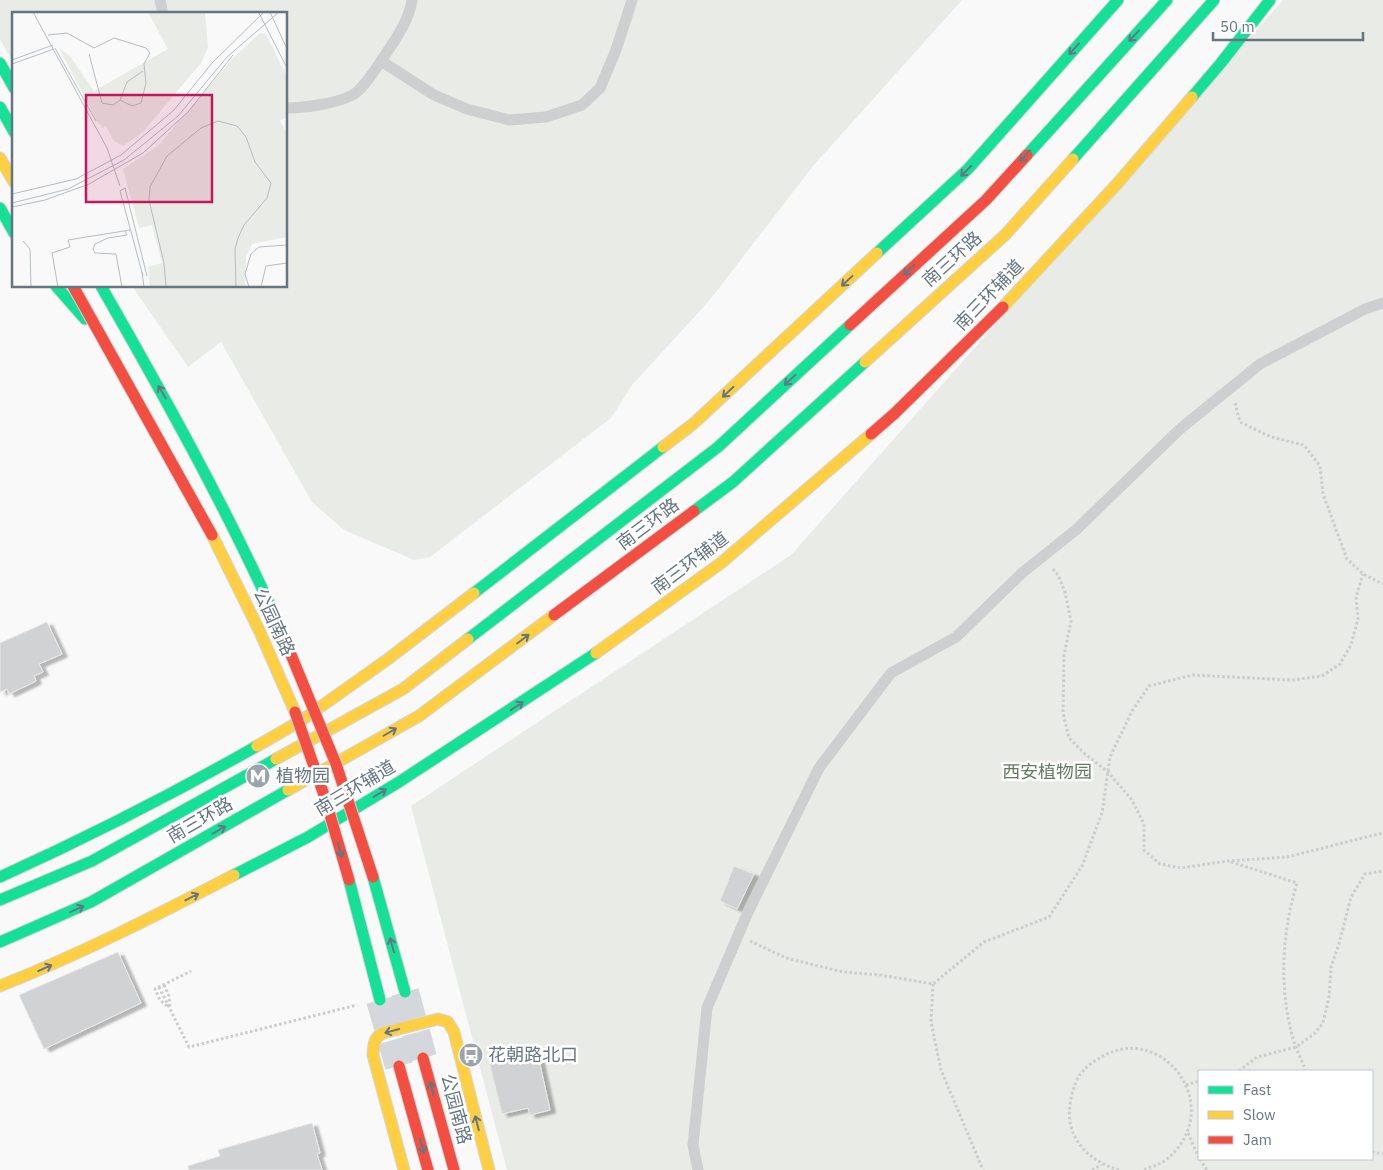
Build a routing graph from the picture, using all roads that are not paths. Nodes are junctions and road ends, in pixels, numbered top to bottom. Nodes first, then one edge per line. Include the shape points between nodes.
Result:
1 (412, 0) edge
2 (632, 0) edge
3 (1118, 0) edge
4 (1167, 0) edge
5 (1214, 0) edge
6 (1270, 0) edge
7 (381, 61) junction
8 (0, 62) edge
9 (12, 84) edge
10 (0, 107) edge
11 (288, 108) edge
12 (12, 128) edge
13 (0, 158) edge
14 (12, 179) edge
15 (0, 208) edge
16 (12, 229) edge
17 (58, 288) edge
18 (74, 288) edge
19 (102, 288) edge
20 (111, 288) edge
21 (1383, 303) edge
22 (321, 707) junction
23 (302, 720) junction
24 (0, 877) edge
25 (0, 900) edge
26 (0, 942) edge
27 (0, 986) edge
28 (405, 992) tunnel mouth
29 (380, 1000) tunnel mouth
30 (424, 1058) tunnel mouth
31 (399, 1066) tunnel mouth
32 (404, 1170) edge
33 (428, 1170) edge
34 (454, 1170) edge
35 (489, 1170) edge
36 (698, 1170) edge

1 - 7 lane via 397,37
2 - 7 lane via 600,88 582,105 546,117 509,120 467,108 434,95
3 -> 22 main road via 968,169 693,424
4 -> 25 main road, 南三环路 via 986,200 718,447 403,689 92,862
26 -> 5 main road, 南三环路 via 91,902 419,716 733,482 1006,234
27 -> 6 main road, 南三环辅道 via 122,933 308,836 400,782 534,695 722,563 894,414 993,317 1116,185 1222,63
7 - 11 lane via 359,91 336,101
8 - 9 main road
10 - 12 main road
13 - 14 main road
15 - 16 main road
17 - 23 main road via 93,328
18 -> 29 main road, 公园南路, bridge via 235,578 283,682 312,756
28 -> 19 main road, 公园南路, bridge via 342,779 304,682 263,589 170,405
20 - 22 main road via 171,386
21 - 36 lane via 1365,309 1260,364 1180,429 1077,529 1022,573 956,637 891,673 819,768 707,1008 693,1145
22 - 23 main road
23 - 24 main road via 87,837
34 -> 30 main road, 公园南路
31 -> 33 main road
35 -> 32 main road via 454,1032 448,1022 438,1019 383,1033 377,1036 373,1048

